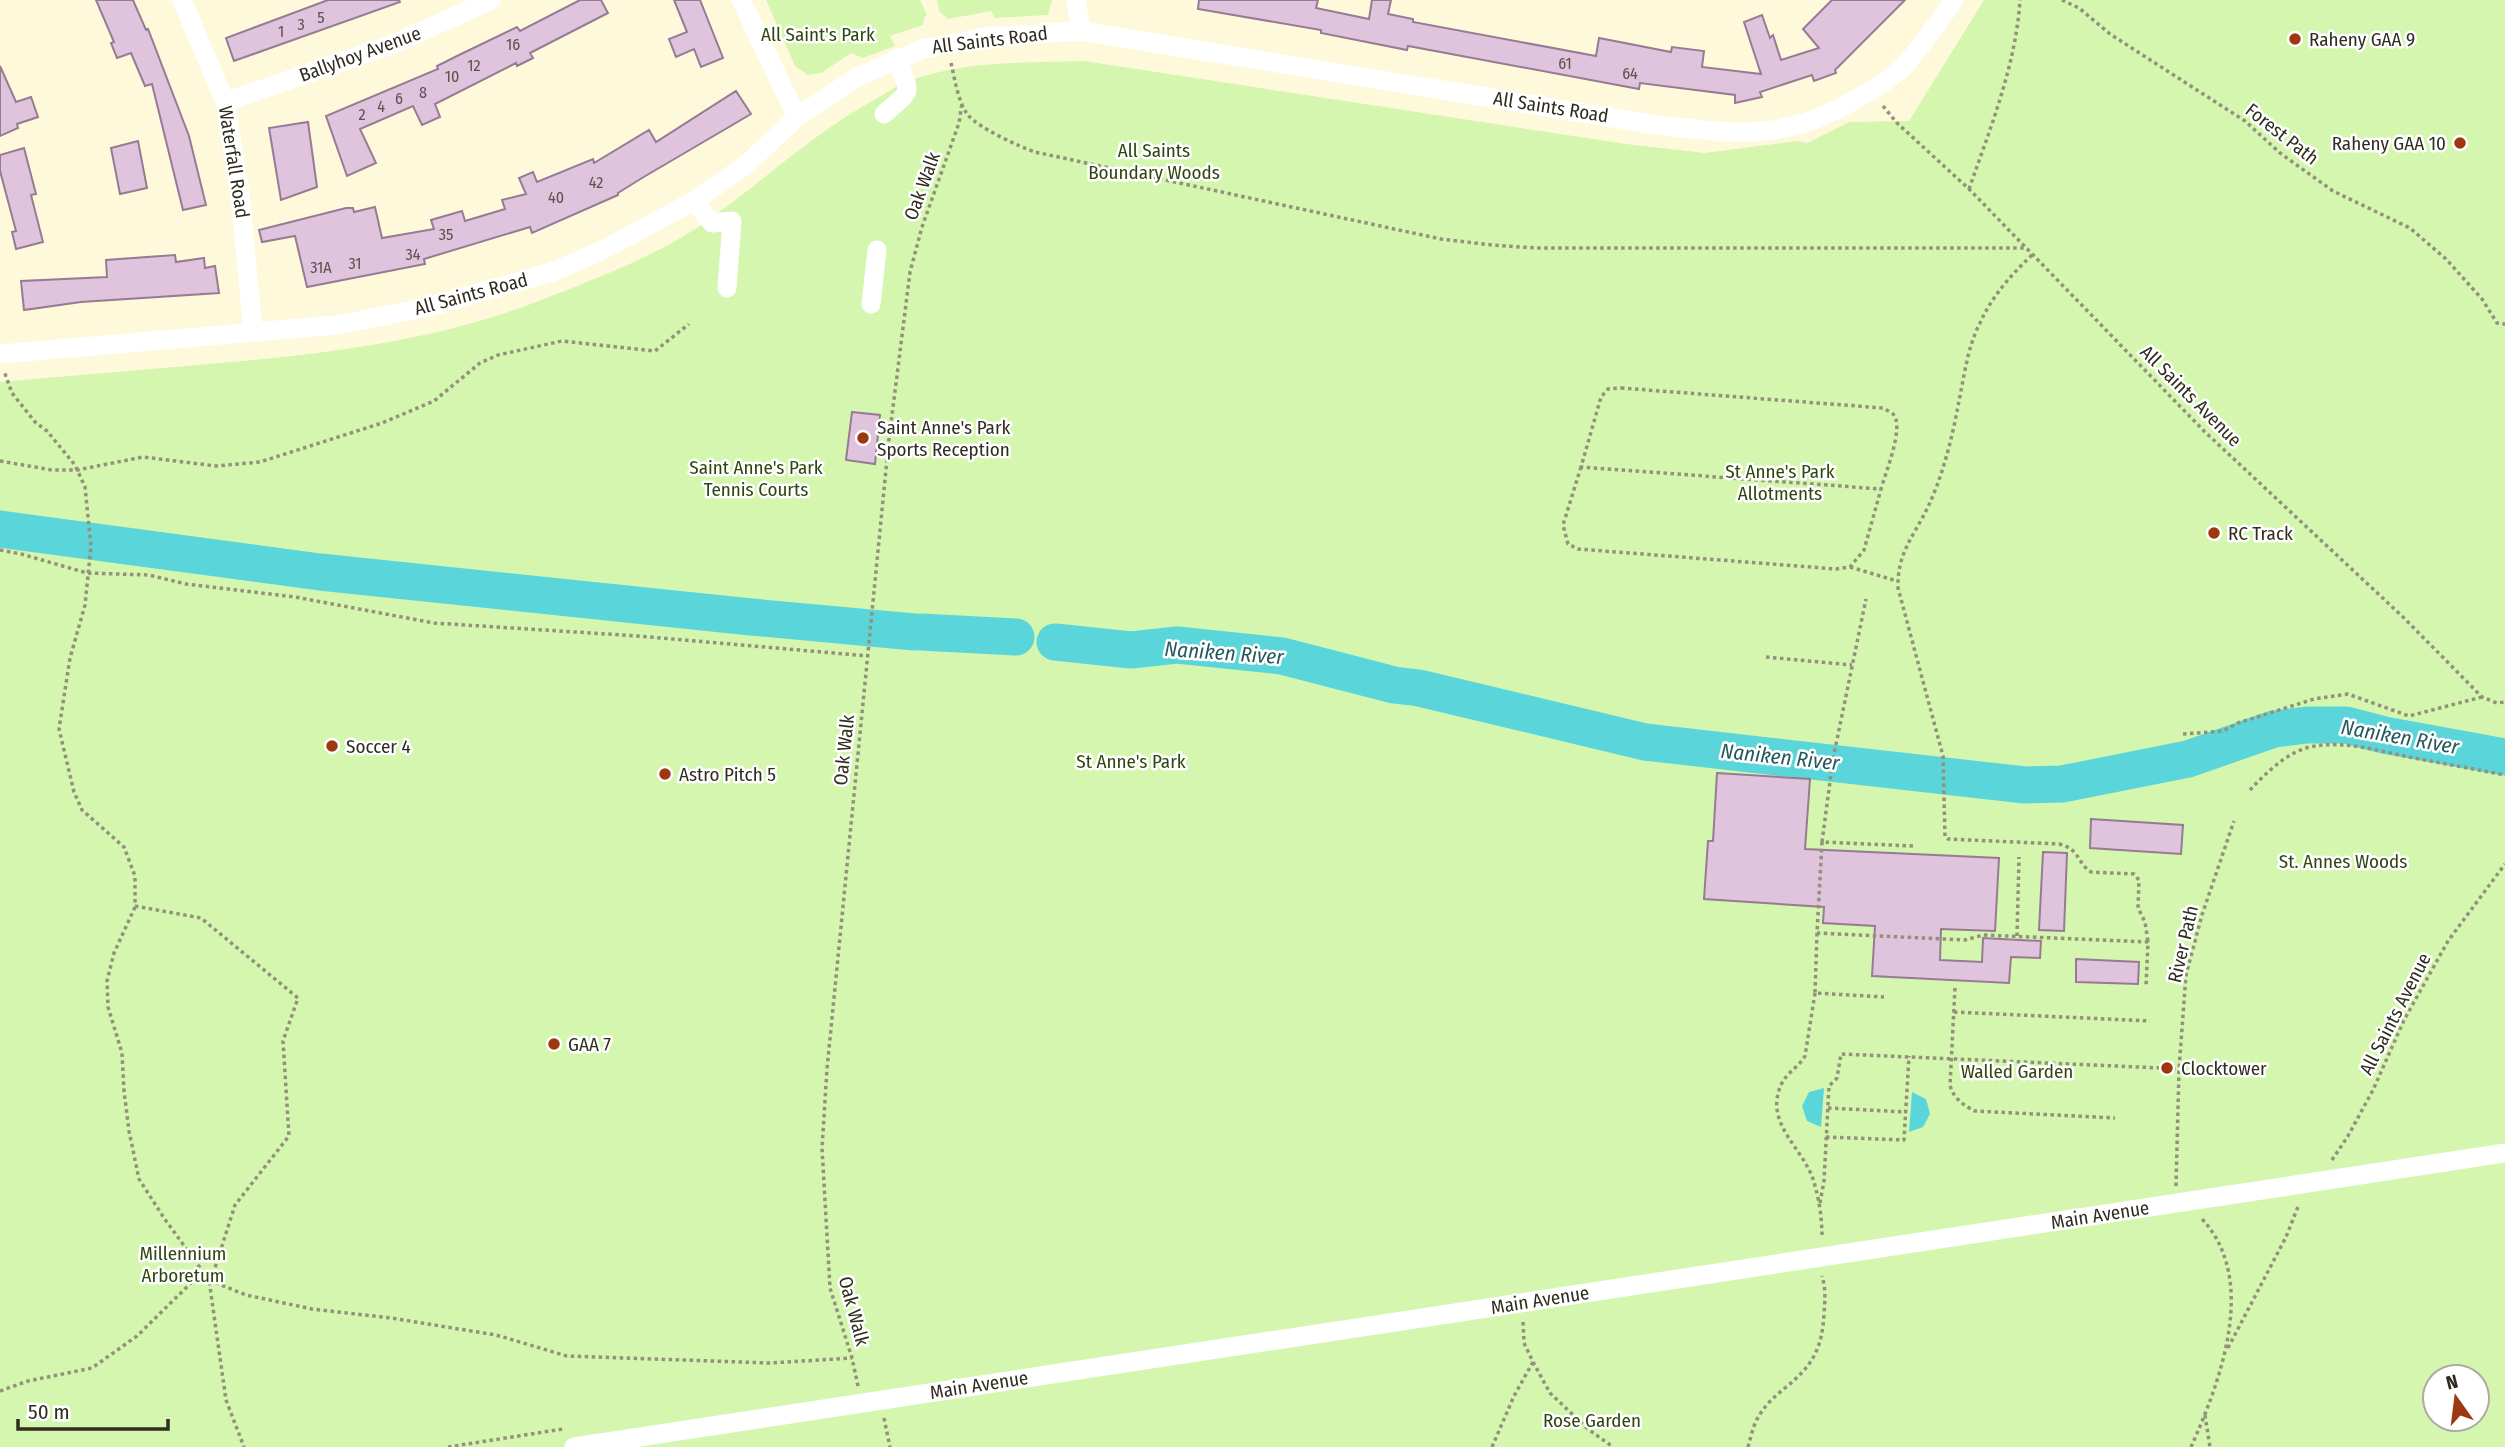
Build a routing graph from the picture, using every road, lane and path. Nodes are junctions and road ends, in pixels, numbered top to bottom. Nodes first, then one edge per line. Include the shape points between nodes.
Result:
1 (182, 0) edge
2 (491, 0) edge
3 (741, 0) edge
4 (1076, 0) edge
5 (1954, 0) edge
6 (2020, 0) edge
7 (2062, 0) edge
8 (467, 5) edge
9 (1081, 31) junction
10 (946, 44) junction
11 (897, 58) junction
12 (1872, 90) junction
13 (225, 102) junction
14 (962, 103) junction
15 (884, 114) dead end
16 (797, 117) junction
17 (1969, 189) junction
18 (694, 201) junction
19 (2025, 248) junction
20 (877, 250) dead end
21 (2032, 255) junction
22 (726, 288) dead end
23 (871, 304) dead end
24 (689, 324) dead end
25 (2505, 324) edge
26 (253, 332) junction
27 (1, 354) edge
28 (0, 461) edge
29 (1581, 467) junction
30 (76, 470) junction
31 (1881, 489) junction
32 (0, 550) edge
33 (1850, 566) junction
34 (87, 573) junction
35 (1898, 581) junction
36 (1866, 599) dead end
37 (868, 656) junction
38 (1766, 657) dead end
39 (1852, 665) junction
40 (2482, 697) junction
41 (2505, 702) edge
42 (2183, 734) dead end
43 (2505, 775) edge
44 (2250, 790) dead end
45 (2234, 821) dead end
46 (1822, 842) junction
47 (1913, 846) dead end
48 (2019, 857) dead end
49 (2505, 864) edge
50 (135, 906) junction
51 (1818, 933) junction
52 (2017, 936) junction
53 (2148, 942) junction
54 (2146, 986) dead end
55 (1955, 988) dead end
56 (1815, 993) junction
57 (1884, 996) dead end
58 (1954, 1012) junction
59 (2150, 1021) dead end
60 (1909, 1056) junction
61 (1951, 1058) junction
62 (2161, 1068) dead end
63 (2172, 1069) dead end
64 (2179, 1069) junction
65 (1828, 1108) junction
66 (1906, 1112) junction
67 (2115, 1118) dead end
68 (1826, 1137) junction
69 (2505, 1153) edge
70 (2317, 1182) junction
71 (2178, 1203) junction
72 (1820, 1205) junction
73 (1822, 1257) junction
74 (209, 1280) junction
75 (1522, 1303) junction
76 (2225, 1353) junction
77 (852, 1358) junction
78 (1533, 1362) junction
79 (0, 1391) edge
80 (882, 1400) junction
81 (861, 1403) junction
82 (2205, 1414) junction
83 (244, 1447) edge
84 (574, 1447) edge
85 (890, 1447) edge
86 (1492, 1447) edge
87 (1613, 1447) edge
88 (1748, 1447) edge
89 (2191, 1447) edge
90 (2210, 1447) edge

1 - 13 street, Waterfall Road
2 - 8 street, Ballyhoy Avenue
3 - 16 street
4 - 9 street
5 - 12 street, All Saints Road via 1901,69
6 - 17 path via 2002,92
7 - 25 path, Forest Path via 2245,121 2333,191 2410,228 2446,259 2497,323
8 - 13 street, Ballyhoy Avenue via 397,43
9 - 10 street, All Saints Road
9 - 12 street, All Saints Road via 1657,125 1725,132 1794,127 1835,112
10 - 11 street, All Saints Road
10 - 14 path
11 - 15 street via 908,88 900,103
11 - 16 street, All Saints Road via 859,76
12 - 17 path, All Saints Avenue via 1897,122
13 - 26 street, Waterfall Road via 240,192
14 - 19 path via 969,117 1035,152 1441,239 1536,248
14 - 37 path, Oak Walk via 910,272
16 - 18 street, All Saints Road via 747,164
17 - 19 path, All Saints Avenue
18 - 22 street via 712,223 732,221
18 - 26 street, All Saints Road via 552,272 380,318
19 - 21 path, All Saints Avenue
20 - 23 street
21 - 35 path via 2000,289 1979,324 1942,467 1928,508 1904,548
21 - 40 path, All Saints Avenue via 2204,431
24 - 30 path via 655,351 562,341 498,355 480,363 435,401 260,462 216,466 143,457
26 - 27 street, All Saints Road
27 - 30 path via 12,393
28 - 30 path
29 - 31 path
29 - 31 path via 1601,397 1608,389 1620,388 1883,408 1893,413 1897,432
29 - 33 path via 1563,526 1569,544 1578,549 1836,569
30 - 34 path via 85,487 92,539
31 - 33 path via 1864,550
32 - 34 path
33 - 35 path
34 - 37 path via 149,575 434,623
34 - 50 path via 85,605 70,658 59,729 82,810 124,847 135,876
35 - 53 path via 1943,756 1943,833 1948,839 2069,846 2091,872 2137,876 2138,908
36 - 39 path
37 - 77 path, Oak Walk via 822,1147 830,1288
38 - 39 path
39 - 46 path
40 - 41 path
40 - 42 path via 2409,716 2348,694 2314,699 2223,731
43 - 44 path via 2358,746 2329,745 2305,748 2283,760
45 - 64 path, River Path via 2186,975
46 - 47 path
46 - 51 path
48 - 52 path
49 - 70 path, All Saints Avenue via 2448,942 2348,1136
50 - 74 path via 107,981 108,1007 122,1054 129,1131 139,1179
50 - 74 path via 201,918 298,998 283,1041 289,1136 235,1205
51 - 52 path via 1965,940 1983,934
51 - 56 path
52 - 53 path
53 - 54 path
55 - 58 path
56 - 57 path
56 - 72 path via 1805,1056 1781,1085 1778,1107 1780,1124 1806,1165
58 - 59 path
58 - 61 path
60 - 61 path
60 - 65 path via 1841,1054 1837,1078 1829,1086
60 - 66 path
61 - 62 path
61 - 67 path via 1952,1091 1975,1111
63 - 64 path
64 - 71 path, River Path
65 - 66 path
65 - 68 path
66 - 68 path via 1902,1141
68 - 72 path
69 - 70 street, Main Avenue
70 - 71 street, Main Avenue
70 - 76 path, All Saints Avenue via 2299,1202 2286,1237
71 - 73 street, Main Avenue
71 - 76 path via 2211,1229 2224,1254 2231,1312
72 - 73 path
73 - 75 street, Main Avenue
73 - 88 path via 1826,1294 1818,1351 1798,1378 1764,1408
74 - 77 path via 299,1306 496,1335 568,1356 770,1363
74 - 79 path via 193,1281 137,1336 92,1368
74 - 83 path via 226,1399
75 - 78 path via 1524,1343
75 - 80 street, Main Avenue
76 - 82 path
77 - 81 path, Oak Walk
78 - 86 path
78 - 87 path via 1550,1394
80 - 81 street, Main Avenue
80 - 85 path
81 - 84 street, Main Avenue
82 - 89 path
82 - 90 path

